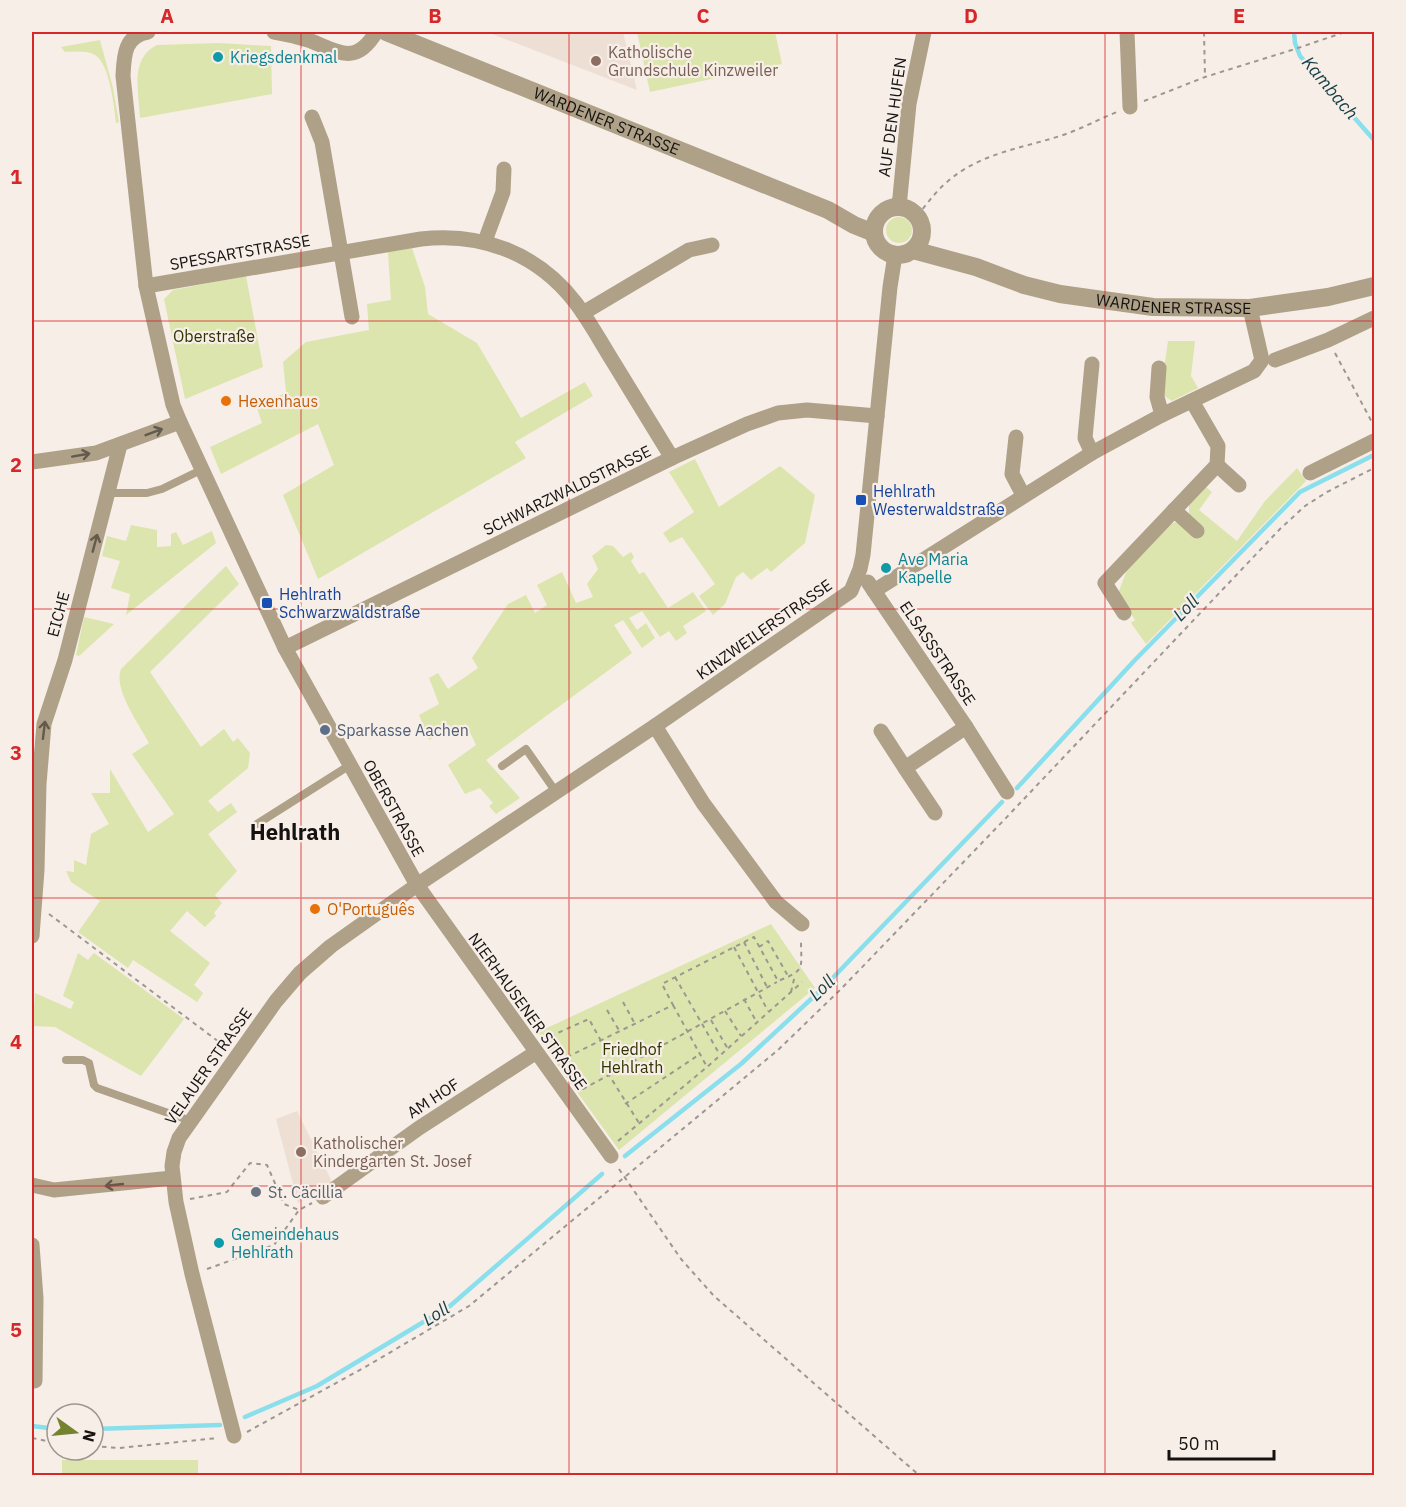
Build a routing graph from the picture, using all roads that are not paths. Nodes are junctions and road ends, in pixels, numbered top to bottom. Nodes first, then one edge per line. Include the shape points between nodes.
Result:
1 (148, 32) edge
2 (274, 32) edge
3 (376, 32) edge
4 (386, 32) edge
5 (924, 32) edge
6 (1128, 32) edge
7 (130, 35) edge
8 (1130, 107) road end
9 (312, 117) dead end
10 (504, 169) dead end
11 (899, 207) junction
12 (876, 226) junction
13 (485, 242) junction
14 (918, 242) junction
15 (712, 245) dead end
16 (340, 253) junction
17 (895, 255) junction
18 (146, 286) junction
19 (1374, 286) edge
20 (1250, 308) junction
21 (583, 313) junction
22 (352, 317) dead end
23 (1374, 318) edge
24 (1275, 360) dead end
25 (1092, 364) dead end
26 (1159, 368) dead end
27 (1192, 401) junction
28 (1162, 415) junction
29 (877, 416) junction
30 (180, 422) junction
31 (1016, 437) dead end
32 (1374, 441) edge
33 (120, 446) junction
34 (1092, 453) junction
35 (672, 458) junction
36 (32, 462) edge
37 (1217, 465) junction
38 (201, 470) junction
39 (1310, 473) dead end
40 (1239, 485) dead end
41 (108, 493) junction
42 (1023, 495) junction
43 (1174, 510) junction
44 (1197, 531) dead end
45 (860, 569) junction
46 (874, 591) junction
47 (1124, 613) dead end
48 (285, 648) junction
49 (655, 726) junction
50 (966, 727) junction
51 (881, 731) dead end
52 (350, 765) junction
53 (502, 766) dead end
54 (905, 768) junction
55 (556, 792) junction
56 (1007, 792) dead end
57 (936, 813) dead end
58 (257, 824) dead end
59 (417, 885) junction
60 (802, 924) road end
61 (32, 936) edge
62 (535, 1053) junction
63 (66, 1060) dead end
64 (191, 1121) junction
65 (613, 1149) road end
66 (172, 1178) junction
67 (32, 1185) edge
68 (323, 1197) road end
69 (32, 1245) edge
70 (34, 1381) dead end
71 (234, 1436) road end

1 - 7 street, OBERSTRASSE
2 - 3 street via 339,54 357,50
4 - 12 street, WARDENER STRASSE
5 - 11 street, AUF DEN HUFEN via 909,104
6 - 8 street
7 - 18 street, OBERSTRASSE via 123,76
9 - 16 street via 322,142
10 - 13 street via 503,192
11 - 12 street via 884,212
11 - 14 street via 917,216 922,228
12 - 17 street via 881,248
13 - 16 street, SPESSARTSTRASSE via 442,237
13 - 21 street, SPESSARTSTRASSE via 517,254 551,276
14 - 17 street via 902,255
14 - 20 street, WARDENER STRASSE via 1024,285 1060,294 1153,307
15 - 21 street via 689,250
16 - 18 street, SPESSARTSTRASSE
16 - 22 street
17 - 29 street, KINZWEILERSTRASSE
18 - 30 street, OBERSTRASSE
19 - 20 street, WARDENER STRASSE
20 - 27 street via 1262,360 1259,366
21 - 35 street, SPESSARTSTRASSE
23 - 24 street
25 - 34 street via 1085,438
26 - 28 street via 1157,397
27 - 28 street
27 - 37 street via 1218,446
28 - 34 street
29 - 35 street, SCHWARZWALDSTRASSE via 807,410 778,413
29 - 45 street, KINZWEILERSTRASSE
33 -> 30 street
30 - 38 street, OBERSTRASSE
31 - 42 street via 1012,474
32 - 39 street
36 -> 33 street
33 - 41 street, EICHE
34 - 42 street
35 - 48 street, SCHWARZWALDSTRASSE
37 - 40 street
37 - 43 street
38 - 41 lane via 147,493
38 - 48 street, OBERSTRASSE
61 -> 41 street, EICHE via 44,724 65,660
42 - 46 street
43 - 44 street
43 - 47 street via 1105,584
45 - 46 street, ELSASSSTRASSE
45 - 49 street, KINZWEILERSTRASSE via 851,591 843,598
46 - 50 street, ELSASSSTRASSE
48 - 52 street, OBERSTRASSE
49 - 55 street, KINZWEILERSTRASSE
49 - 60 street via 704,803 776,902
50 - 54 street, ELSASSSTRASSE
50 - 56 street, ELSASSSTRASSE
51 - 54 street
52 - 58 lane
52 - 59 street, OBERSTRASSE
53 - 55 lane via 526,749
54 - 57 street
55 - 59 street, KINZWEILERSTRASSE
59 - 62 street, NIERHAUSENER STRASSE
59 - 64 street, VELAUER STRASSE via 300,973
62 - 65 street, NIERHAUSENER STRASSE
62 - 68 street, AM HOF via 419,1128
63 - 64 lane via 89,1063 97,1088
64 - 66 street, VELAUER STRASSE via 174,1152
66 -> 67 street via 54,1190
66 - 71 street, VELAUER STRASSE
69 - 70 street via 36,1298

